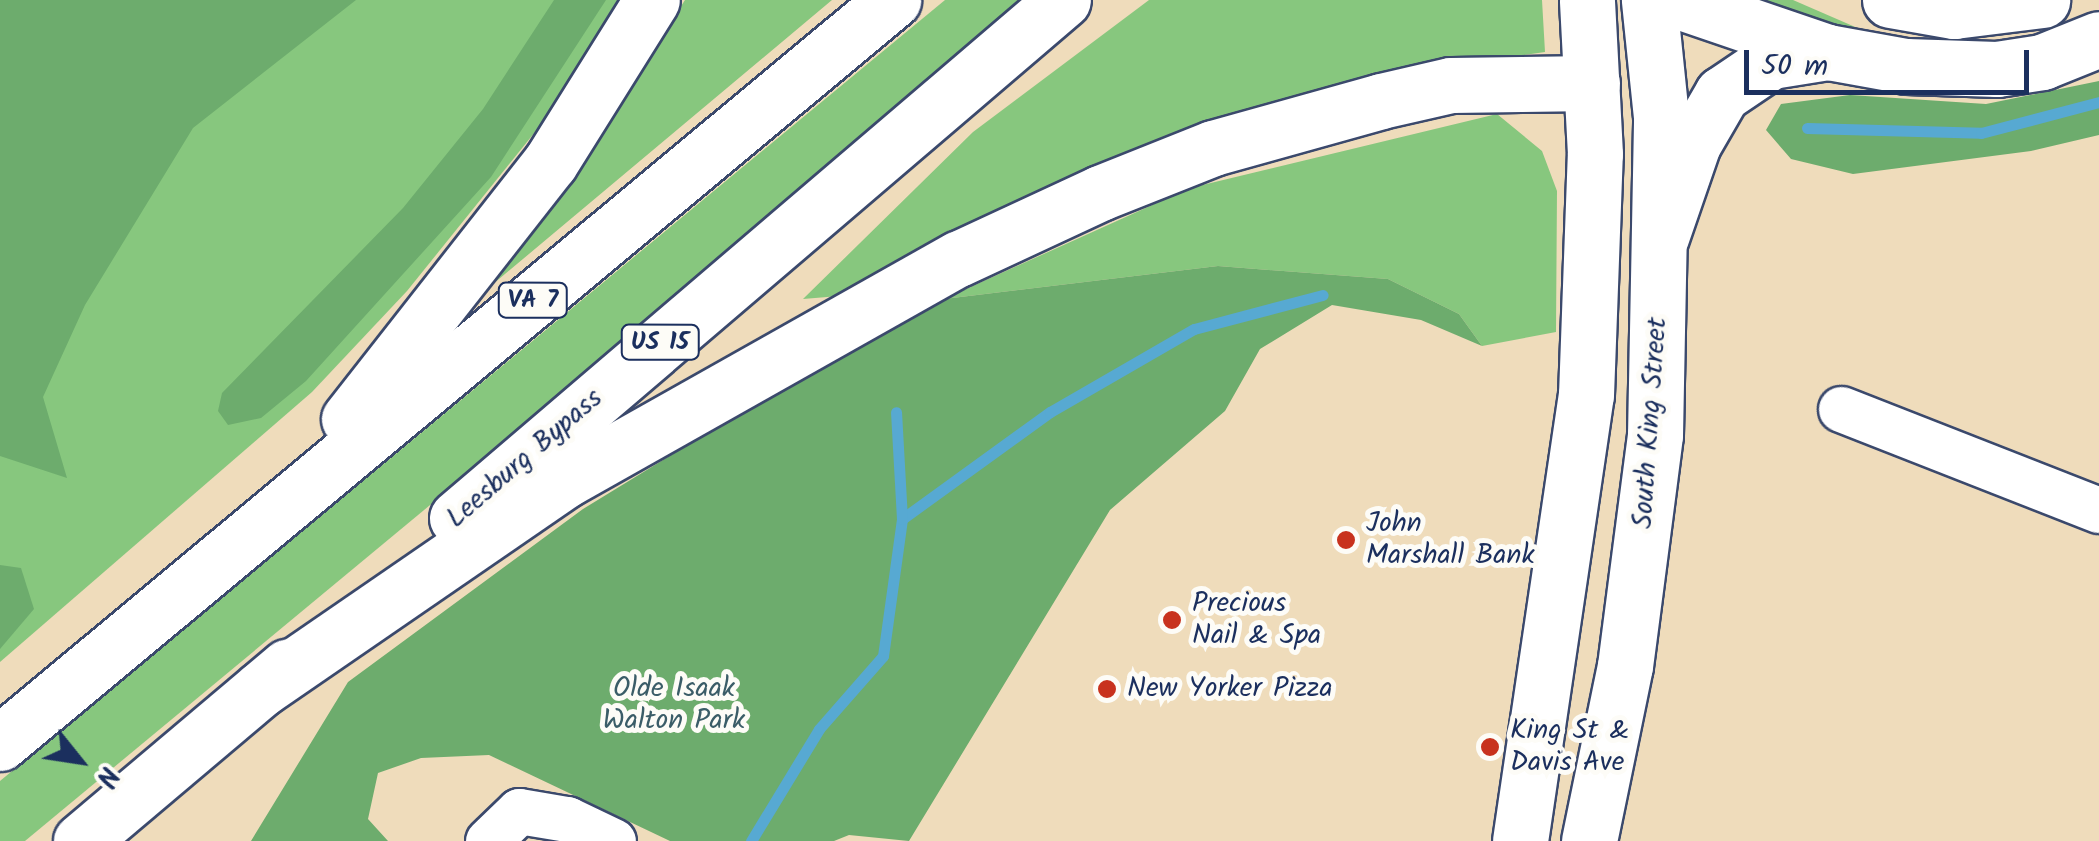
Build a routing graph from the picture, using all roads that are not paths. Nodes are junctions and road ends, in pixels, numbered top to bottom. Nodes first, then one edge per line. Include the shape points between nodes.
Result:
1 (652, 0) edge
2 (894, 0) edge
3 (1063, 0) edge
4 (1586, 0) edge
5 (1650, 0) edge
6 (1674, 0) edge
7 (1890, 0) edge
8 (2042, 0) edge
9 (2099, 39) edge
10 (1828, 52) junction
11 (1592, 84) junction
12 (1661, 237) junction
13 (1841, 409) dead end
14 (2099, 510) edge
15 (173, 600) junction
16 (261, 690) junction
17 (0, 742) edge
18 (81, 841) edge
19 (488, 841) edge
20 (614, 841) edge
21 (1520, 841) edge
22 (1589, 841) edge

1 - 15 main road via 550,163 387,376
2 - 15 main road, VA 7
3 - 16 main road, Leesburg Bypass / US 15
4 - 11 main road
5 - 12 main road, South King Street
6 - 10 main road
7 - 8 main road via 1954,11
9 - 10 main road via 2042,62 1997,69 1906,66
10 - 12 main road via 1771,61 1722,94 1693,144
11 - 16 main road via 1451,86 1381,100 1213,148 1100,193 958,259 565,480
11 - 21 main road via 1586,395
12 - 22 main road, South King Street via 1656,436 1642,557
13 - 14 street
15 - 17 main road
16 - 18 main road, Leesburg Bypass / US 15
19 - 20 street via 506,816 541,811

